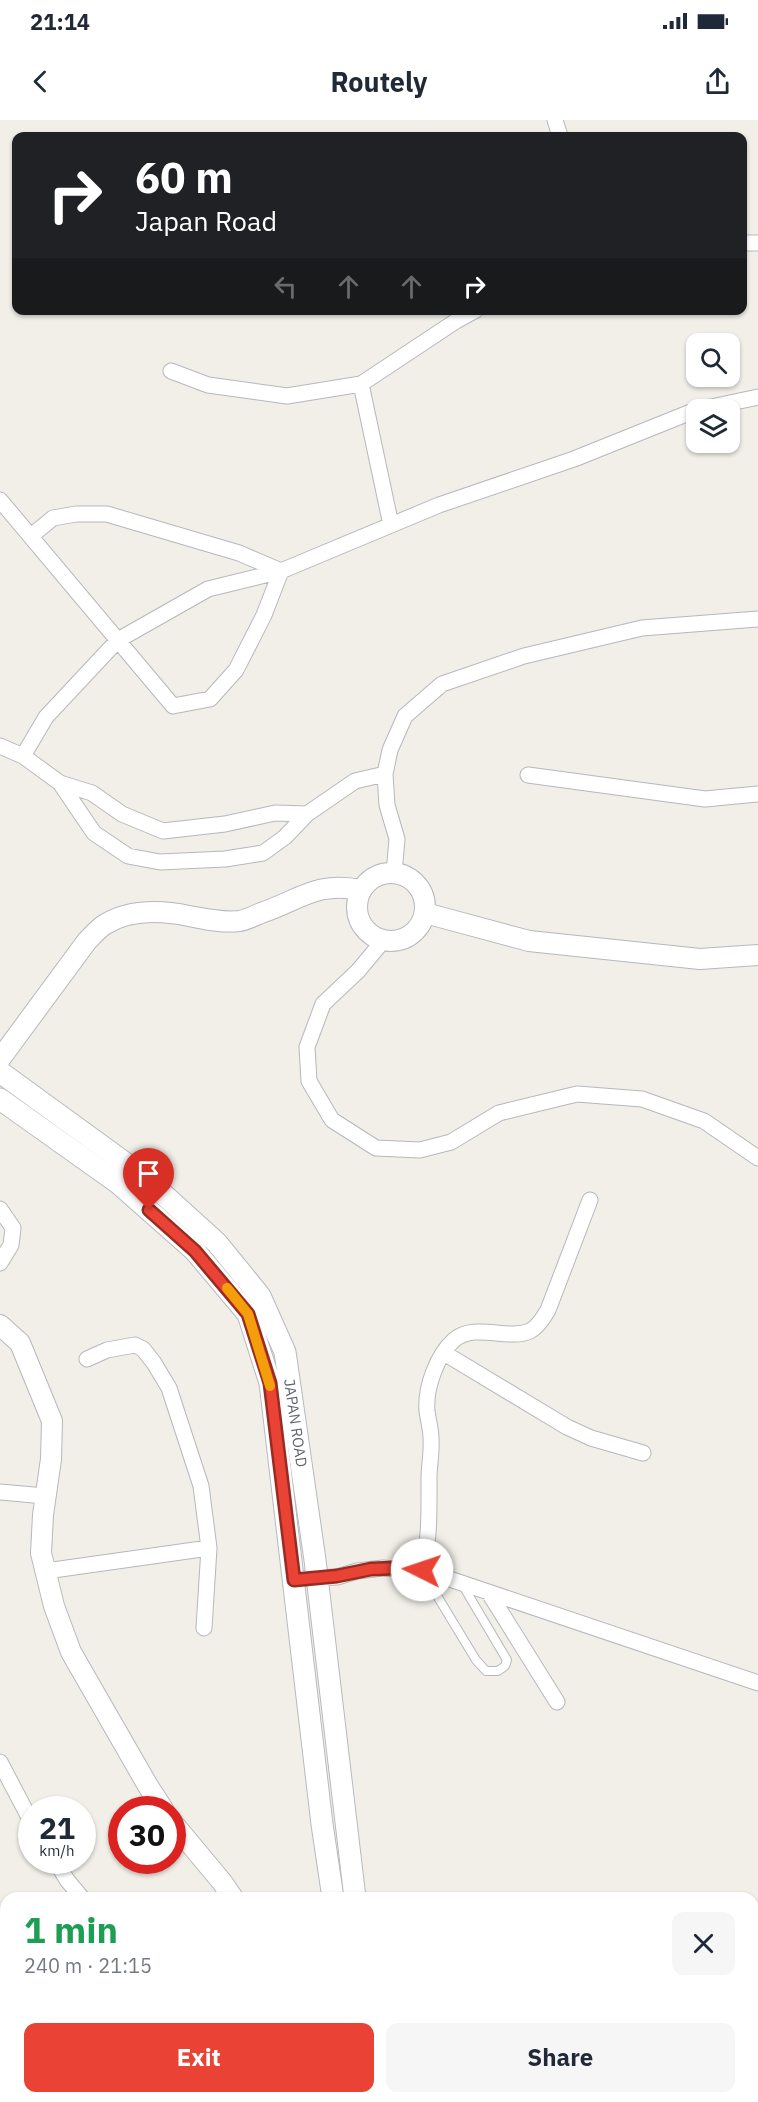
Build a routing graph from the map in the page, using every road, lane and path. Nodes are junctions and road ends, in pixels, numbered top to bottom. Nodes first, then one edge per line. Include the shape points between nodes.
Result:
1 (467, 315) edge
2 (171, 371) dead end
3 (362, 384) junction
4 (758, 397) edge
5 (740, 401) edge
6 (686, 414) edge
7 (0, 500) edge
8 (391, 525) junction
9 (31, 536) junction
10 (281, 571) junction
11 (758, 619) edge
12 (118, 640) junction
13 (0, 746) edge
14 (23, 756) junction
15 (385, 774) junction
16 (528, 775) dead end
17 (60, 783) junction
18 (758, 794) edge
19 (307, 814) junction
20 (394, 873) junction
21 (361, 890) junction
22 (425, 913) junction
23 (383, 941) junction
24 (758, 955) edge
25 (0, 1059) edge
26 (0, 1072) edge
27 (0, 1099) edge
28 (758, 1158) edge
29 (590, 1200) dead end
30 (0, 1209) edge
31 (0, 1263) edge
32 (0, 1325) edge
33 (444, 1353) junction
34 (87, 1359) dead end
35 (643, 1453) dead end
36 (0, 1492) edge
37 (45, 1496) junction
38 (209, 1548) junction
39 (422, 1570) junction
40 (46, 1571) junction
41 (317, 1578) junction
42 (294, 1580) junction
43 (461, 1583) junction
44 (489, 1593) junction
45 (204, 1628) dead end
46 (758, 1683) edge
47 (557, 1702) dead end
48 (0, 1762) edge
49 (18, 1796) edge
50 (155, 1796) edge
51 (186, 1839) edge
52 (63, 1874) edge
53 (77, 1892) edge
54 (229, 1892) edge
55 (332, 1892) edge
56 (354, 1892) edge

1 - 3 street
2 - 3 street via 208,385 287,396
3 - 8 street
4 - 5 street
6 - 8 street
7 - 9 street
8 - 10 street
9 - 10 street via 53,518 107,514 239,554
9 - 12 street
10 - 12 street via 208,589
10 - 12 street via 236,670 210,699 173,706
11 - 15 street via 642,628 524,656 442,684 405,716 390,750
12 - 14 street via 46,717
13 - 14 street
14 - 17 street
15 - 19 street via 355,781
15 - 20 street via 387,805 397,839
16 - 18 street via 705,799
17 - 19 street via 92,793 122,814 164,831 225,825 275,813
17 - 19 street via 94,833 128,856 160,862 263,853
20 - 21 street via 375,877
20 - 22 street via 405,876 421,891
21 - 23 street via 357,900 359,921 373,937
21 - 25 street via 334,886 240,921 144,911 103,925
22 - 23 street via 414,933 394,942
22 - 24 street via 529,941 700,959
23 - 28 street via 323,1004 308,1047 309,1081 332,1120 376,1148 420,1150 451,1142 499,1113 577,1094 642,1100 704,1121
26 - 41 main road, JAPAN ROAD via 143,1176 217,1243 260,1296 285,1352
27 - 42 main road, JAPAN ROAD via 118,1183 195,1251 248,1314 270,1383
29 - 33 street via 542,1320 532,1330 523,1332 469,1332 453,1341
30 - 31 street via 13,1228 11,1245
32 - 37 street via 20,1343 52,1420
33 - 35 street via 567,1427
33 - 39 street via 428,1391 429,1538
34 - 38 street via 107,1350 135,1345 154,1363 170,1388 201,1486
36 - 37 street
37 - 40 street via 41,1553
38 - 40 street
38 - 45 street
39 - 41 street via 371,1569
39 - 43 street
39 - 43 lane via 476,1659 486,1671 498,1671 507,1660
40 - 50 street via 71,1652
41 - 42 street
41 - 56 main road, JAPAN ROAD
42 - 55 main road, JAPAN ROAD
43 - 44 street
44 - 46 street
44 - 47 street
48 - 49 street
51 - 54 street
52 - 53 street

